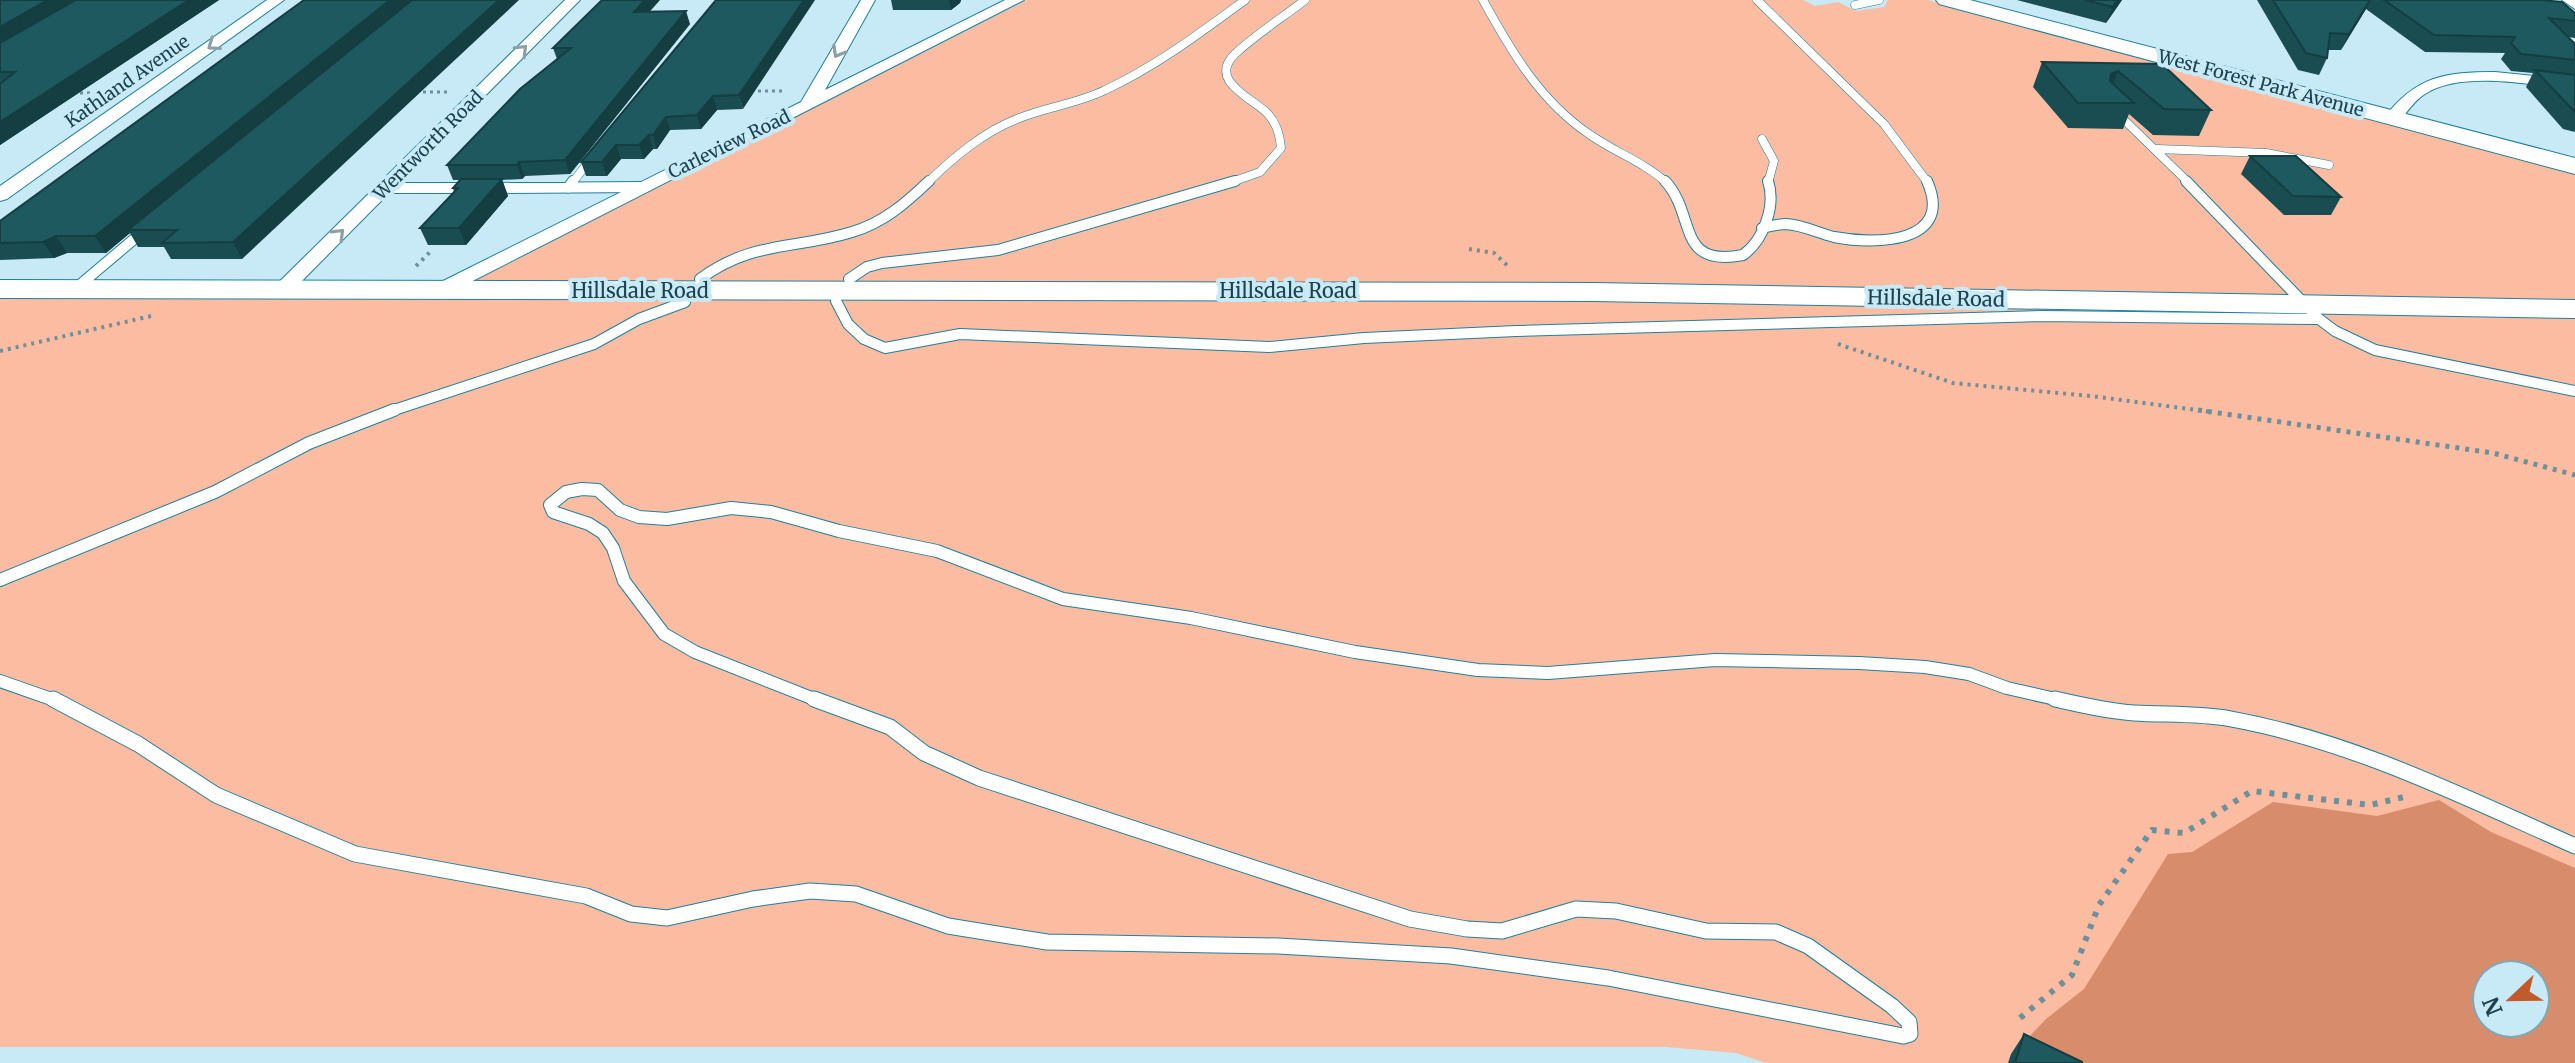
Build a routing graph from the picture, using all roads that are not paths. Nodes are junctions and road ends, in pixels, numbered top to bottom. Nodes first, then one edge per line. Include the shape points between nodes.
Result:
1 (277, 0) edge
2 (573, 0) edge
3 (868, 0) edge
4 (1017, 0) edge
5 (1245, 0) edge
6 (1305, 0) edge
7 (1483, 0) edge
8 (1757, 0) edge
9 (1879, 0) edge
10 (1946, 0) edge
11 (1855, 5) dead end
12 (2575, 85) edge
13 (802, 98) junction
14 (2107, 103) edge
15 (2393, 118) junction
16 (1762, 139) dead end
17 (2157, 149) junction
18 (597, 151) edge
19 (2329, 165) dead end
20 (2575, 166) edge
21 (642, 187) junction
22 (384, 188) junction
23 (568, 188) junction
24 (0, 195) edge
25 (152, 225) edge
26 (1762, 228) junction
27 (700, 279) dead end
28 (849, 279) dead end
29 (0, 289) edge
30 (75, 289) junction
31 (283, 289) junction
32 (442, 289) junction
33 (836, 301) dead end
34 (685, 302) dead end
35 (2575, 309) edge
36 (2312, 312) junction
37 (2575, 391) edge
38 (0, 580) edge
39 (0, 681) edge
40 (2575, 846) edge

1 -> 24 street, Kathland Avenue
22 -> 2 street, Wentworth Road
3 -> 13 street
4 - 13 street, Carleview Road
5 - 27 lane via 1137,74 1100,93 993,131 947,164 917,195 871,225 761,248
6 - 28 lane via 1226,65 1230,85 1267,113 1280,133 1277,156 1260,172 1010,248 882,263
7 - 26 lane via 1544,99 1592,137 1668,184 1693,247 1716,258 1744,254 1758,241
8 - 26 lane via 1880,120 1923,173 1934,205 1925,229 1900,237 1868,240 1790,223
9 - 11 lane
10 - 15 main road, West Forest Park Avenue
12 - 15 street via 2491,78 2444,82 2418,91
13 - 21 street, Carleview Road
14 - 17 lane
15 - 20 main road, West Forest Park Avenue
16 - 26 lane via 1774,161
17 - 19 lane via 2268,154
17 - 36 lane
18 - 23 lane
21 - 23 lane
21 - 32 street, Carleview Road
22 - 23 lane
31 -> 22 street, Wentworth Road
25 - 30 lane
29 - 30 main road, Hillsdale Road
30 - 31 main road, Hillsdale Road
31 - 32 main road, Hillsdale Road
32 - 36 main road, Hillsdale Road via 1593,292
33 - 36 lane via 839,312 864,339 885,348 960,334 1269,347 1516,331
34 - 38 lane via 594,344 362,421 215,492
35 - 36 main road, Hillsdale Road
36 - 37 lane via 2335,331 2375,350
39 - 40 lane via 48,696 138,744 216,795 355,854 586,896 631,914 667,918 810,891 856,894 948,926 992,935 1047,942 1404,952 1507,963 1688,991 1903,1036 1910,1034 1909,1022 1892,1006 1808,946 1776,932 1706,931 1616,911 1576,909 1502,931 1410,919 979,778 924,753 890,727 695,652 664,634 624,581 603,533 553,512 550,505 566,492 582,489 598,490 620,510 639,517 667,519 731,508 771,512 937,551 1063,599 1478,670 1548,673 1715,660 1859,663 1969,674 2092,707 2232,719 2363,755

